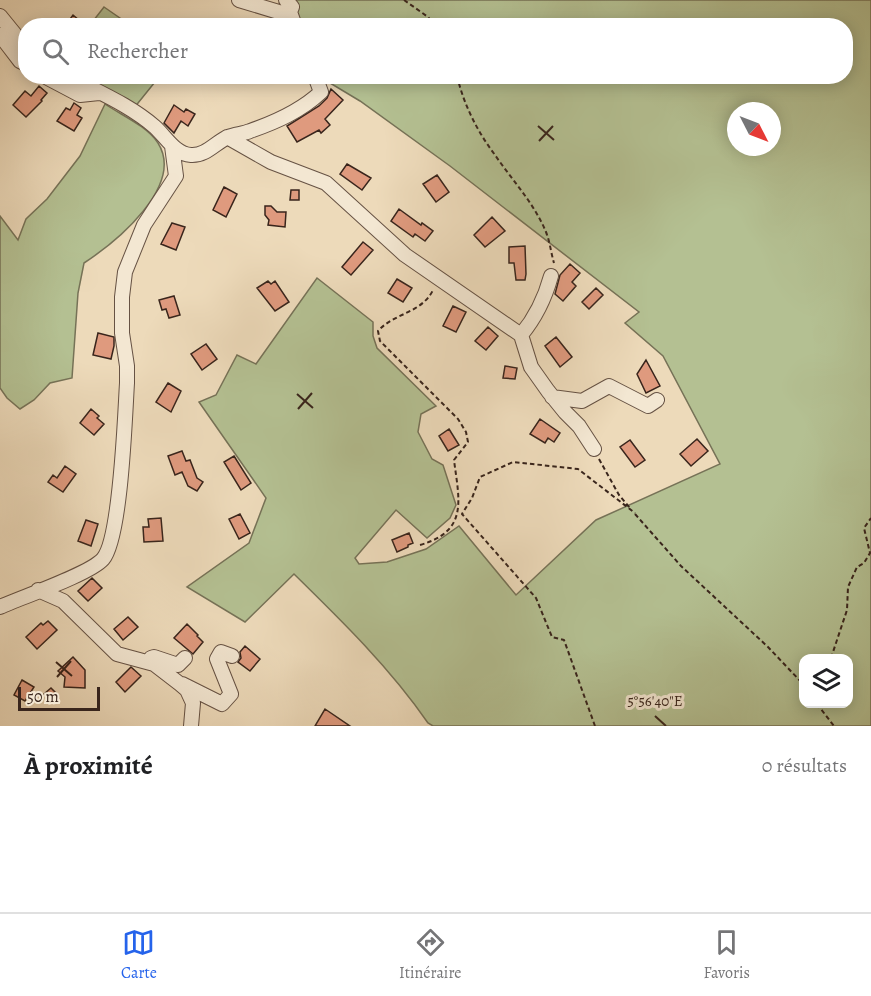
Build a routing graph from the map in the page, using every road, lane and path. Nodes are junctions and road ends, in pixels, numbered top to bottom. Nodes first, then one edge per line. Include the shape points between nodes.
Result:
1 (239, 0) edge
2 (404, 0) edge
3 (288, 6) edge
4 (0, 16) edge
5 (430, 18) edge
6 (0, 35) edge
7 (18, 38) edge
8 (18, 58) edge
9 (59, 84) edge
10 (83, 84) edge
11 (318, 84) edge
12 (459, 84) edge
13 (99, 93) junction
14 (227, 137) junction
15 (172, 146) junction
16 (551, 276) joint
17 (438, 278) junction
18 (521, 335) junction
19 (552, 397) junction
20 (657, 400) dead end
21 (594, 449) joint
22 (635, 513) junction
23 (871, 518) edge
24 (420, 545) dead end
25 (38, 591) junction
26 (0, 607) edge
27 (832, 654) edge
28 (232, 656) dead end
29 (185, 658) dead end
30 (143, 660) junction
31 (799, 680) edge
32 (180, 684) junction
33 (822, 708) edge
34 (191, 726) edge
35 (595, 726) edge
36 (834, 726) edge

1 - 3 street via 282,13
2 - 5 path
4 - 7 street
6 - 8 street
9 - 13 street via 80,95
10 - 13 street
11 - 14 street via 321,92 308,105
12 - 16 path via 464,102 493,154 524,193 546,232 554,264
13 - 15 street via 132,110
14 - 15 street via 209,150 191,155
14 - 17 street via 271,162 326,183 405,255
15 - 25 street via 176,176 144,225 123,288 127,383 112,538 104,558 87,571
16 - 18 street via 534,319
17 - 18 street
17 - 24 path via 420,307 386,322 378,331 380,341 458,419 468,442 454,460 457,519 448,531
18 - 19 street via 531,367
19 - 20 street via 582,401 609,386 648,406
19 - 21 street
21 - 22 path via 619,495
22 - 31 path via 681,566
22 - 35 path via 578,469 513,462 480,477 462,514 536,598 552,637 564,640
23 - 27 path via 864,528 870,553 857,567 848,587 847,610
25 - 26 street
25 - 30 street via 63,601 117,654
28 - 32 street via 221,652 217,659 231,694 222,704
29 - 30 street via 178,664 154,657
30 - 32 street
32 - 34 street via 193,703
33 - 36 path

